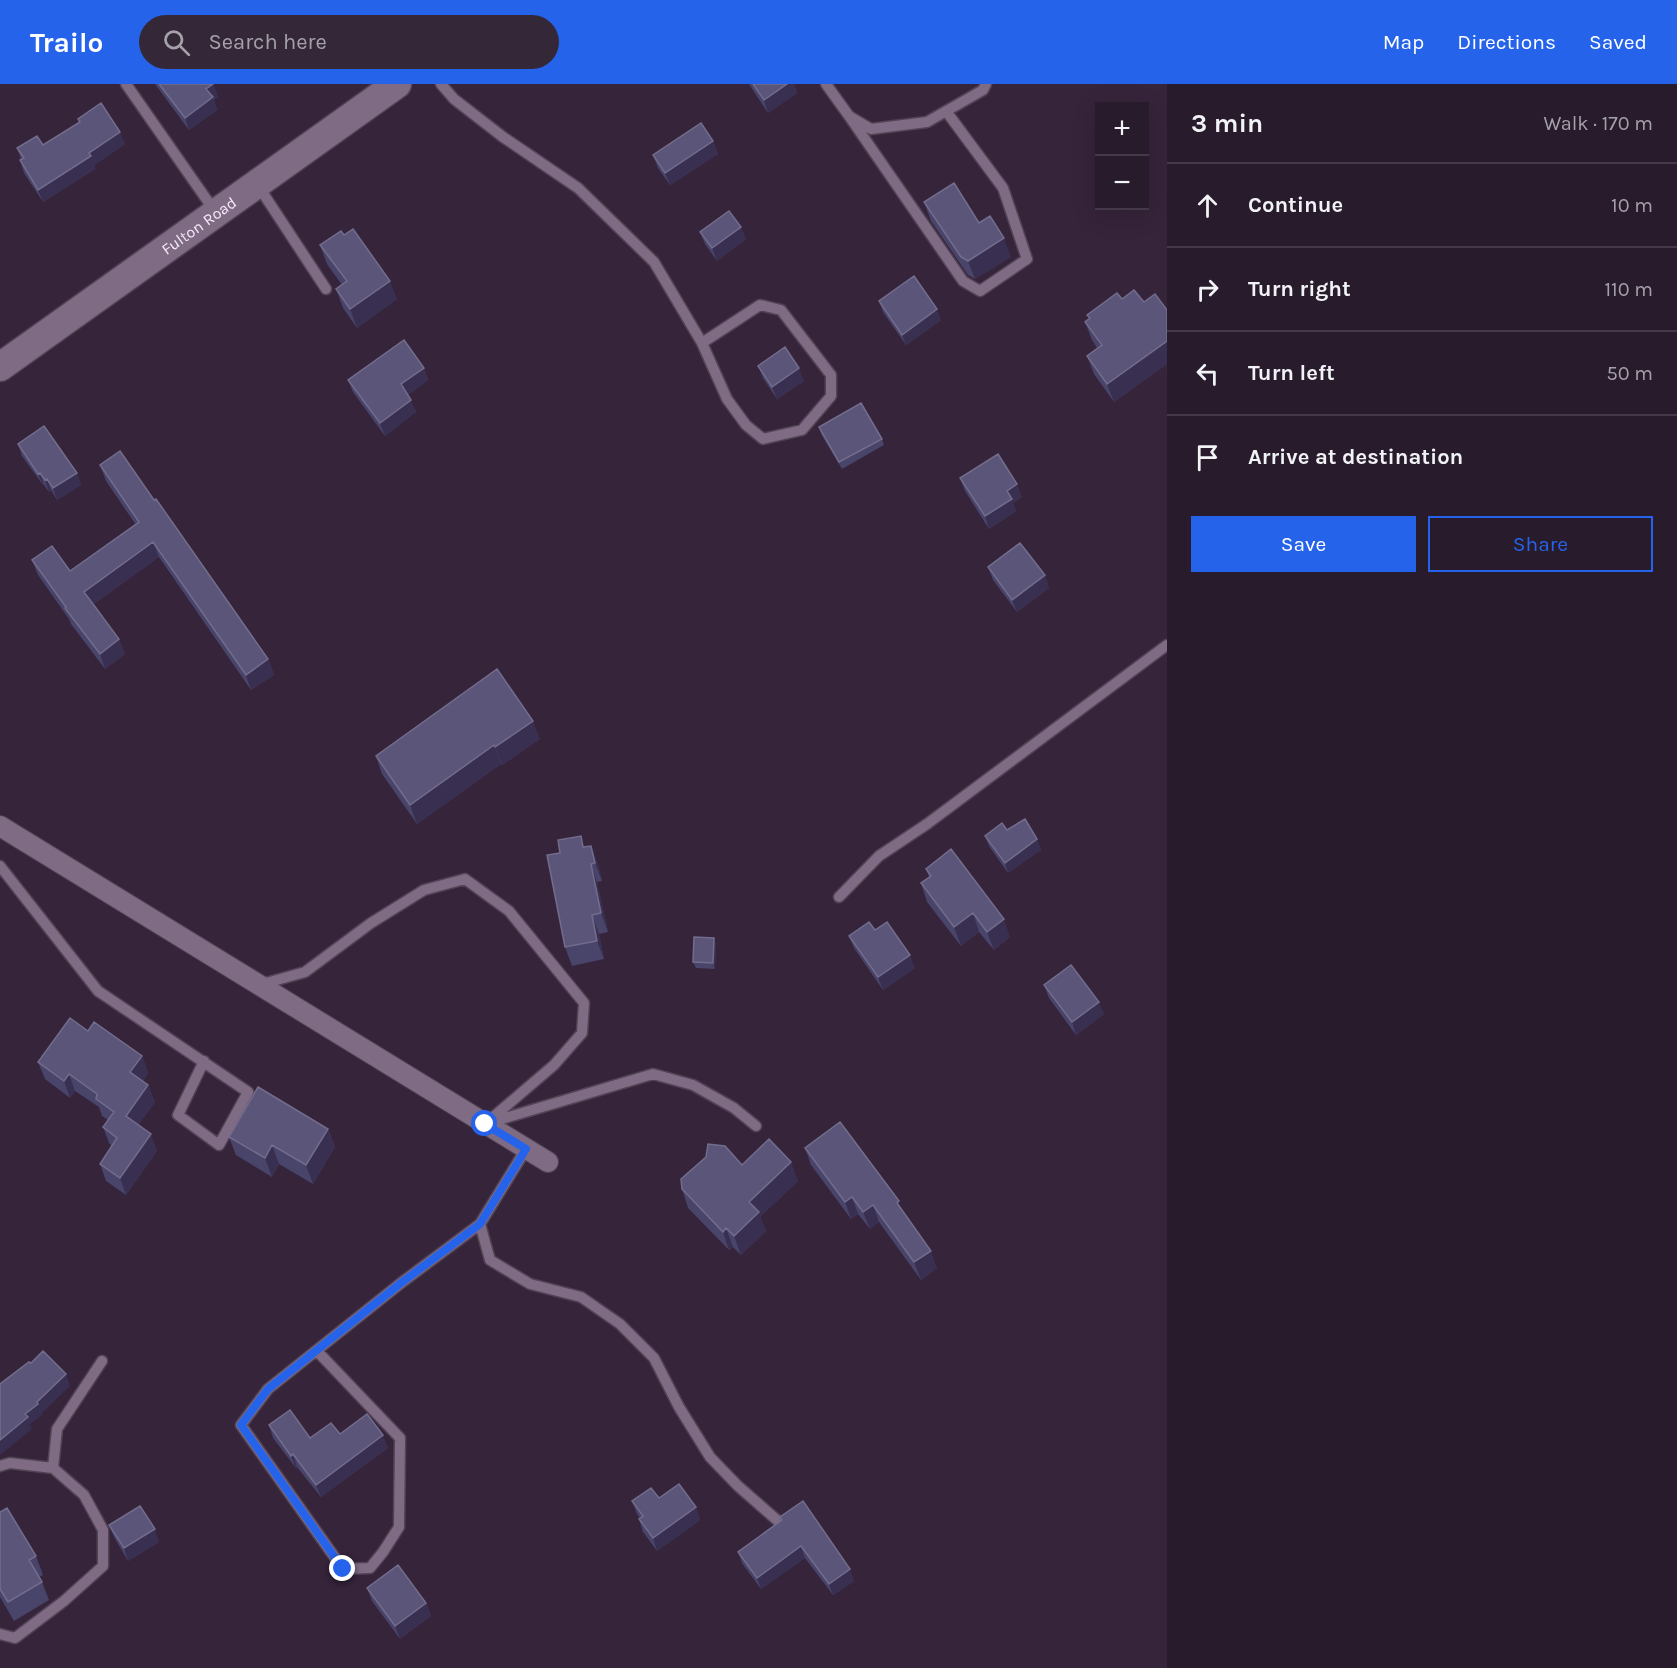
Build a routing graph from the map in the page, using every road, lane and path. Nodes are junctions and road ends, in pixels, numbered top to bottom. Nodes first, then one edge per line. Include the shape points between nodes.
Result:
1 (126, 84) edge
2 (398, 84) edge
3 (441, 84) edge
4 (826, 84) edge
5 (986, 84) edge
6 (946, 111) junction
7 (849, 116) junction
8 (257, 184) junction
9 (216, 213) junction
10 (327, 289) dead end
11 (702, 343) junction
12 (0, 367) edge
13 (1167, 645) edge
14 (0, 826) edge
15 (0, 866) edge
16 (839, 897) dead end
17 (258, 985) junction
18 (204, 1061) junction
19 (485, 1124) junction
20 (756, 1126) dead end
21 (526, 1149) junction
22 (548, 1162) dead end
23 (480, 1224) junction
24 (317, 1351) junction
25 (102, 1361) dead end
26 (0, 1466) edge
27 (53, 1468) junction
28 (778, 1521) edge
29 (0, 1634) edge

1 - 9 lane
2 - 8 main road, Fulton Road
3 - 11 lane via 454,99 578,188 646,254
4 - 7 lane
5 - 6 lane via 983,90
6 - 7 lane via 927,123 871,129
6 - 7 lane via 1003,188 1027,259 980,291 963,280
8 - 9 main road, Fulton Road
8 - 10 lane
9 - 12 main road, Fulton Road
11 - 11 lane via 728,399 746,425 763,439 802,430 831,396 831,375 781,310 760,305
13 - 16 lane via 879,856
14 - 17 street
15 - 18 lane via 98,991
17 - 19 street
17 - 19 lane via 305,972 424,890 465,879 509,910 584,1003 582,1033 554,1065
18 - 18 lane via 248,1092 219,1144 178,1115
19 - 20 lane via 653,1074 693,1085 734,1108
19 - 21 street
21 - 22 street
21 - 23 lane
23 - 24 lane
23 - 28 lane via 490,1260 530,1284 581,1297 620,1324 654,1358 710,1457
24 - 24 lane via 268,1389 241,1425 343,1569 370,1568 399,1527 400,1438
25 - 27 lane via 57,1429
26 - 27 lane via 10,1463
27 - 29 lane via 84,1495 103,1530 103,1566 15,1638

